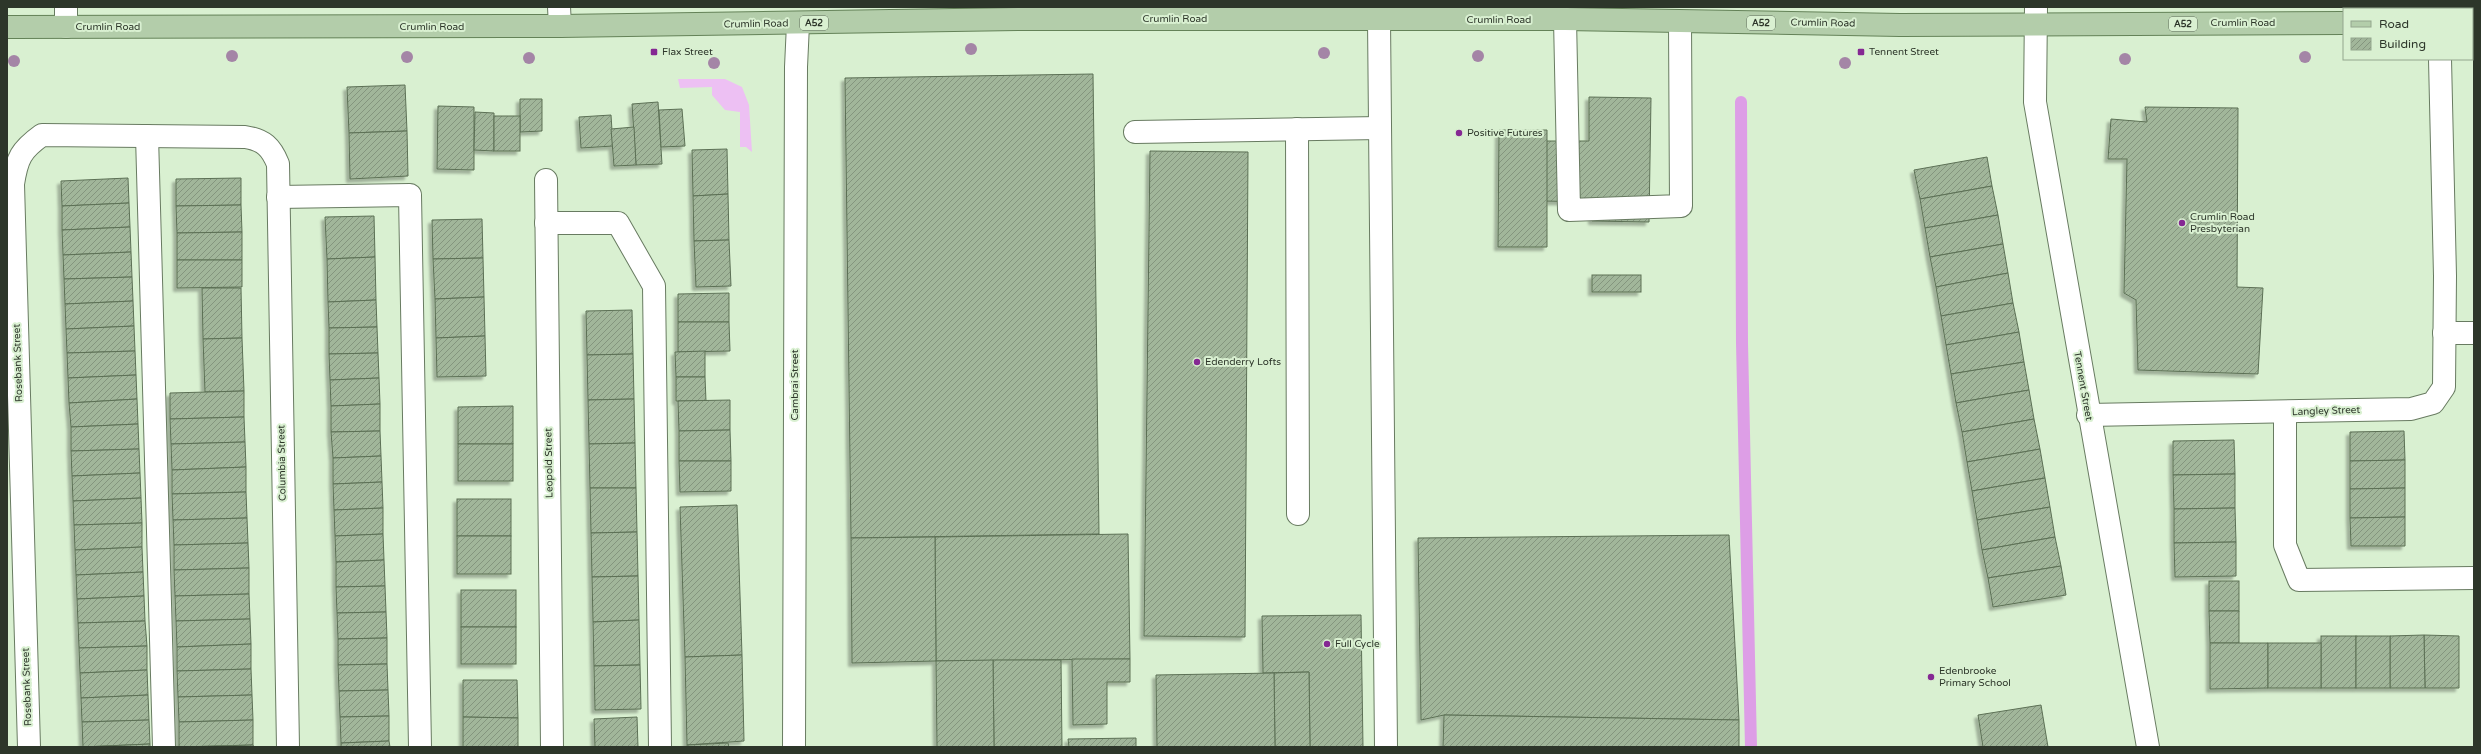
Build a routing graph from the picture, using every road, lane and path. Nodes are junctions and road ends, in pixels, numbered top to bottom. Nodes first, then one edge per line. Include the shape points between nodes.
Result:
1 (1159, 13) edge
2 (2036, 15) edge
3 (66, 17) edge
4 (560, 17) edge
5 (1564, 19) junction
6 (1379, 20) junction
7 (1680, 22) junction
8 (2343, 23) edge
9 (798, 24) junction
10 (7, 27) edge
11 (2440, 60) edge
12 (1380, 128) junction
13 (1297, 129) junction
14 (1135, 132) dead end
15 (147, 136) junction
16 (546, 180) dead end
17 (278, 188) junction
18 (546, 223) junction
19 (2444, 333) junction
20 (2474, 334) edge
21 (2285, 412) junction
22 (2088, 415) junction
23 (1298, 514) dead end
24 (2474, 578) edge
25 (29, 747) edge
26 (164, 747) edge
27 (288, 747) edge
28 (420, 747) edge
29 (552, 747) edge
30 (660, 747) edge
31 (794, 747) edge
32 (1386, 747) edge
33 (2148, 747) edge

1 - 6 main road, Crumlin Road / A52
1 - 9 main road, Crumlin Road / A52
2 - 7 main road, Crumlin Road / A52 via 1900,25
2 - 8 main road, Crumlin Road / A52
2 - 22 street, Tennent Street via 2035,102
3 - 4 main road, Crumlin Road / A52
3 - 10 main road, Crumlin Road / A52
4 - 9 main road, Crumlin Road / A52
5 - 6 main road, Crumlin Road / A52
5 - 7 main road, Crumlin Road / A52
5 - 7 street via 1569,210 1681,206
6 - 12 street
9 - 31 street, Cambrai Street
11 - 19 street, Langley Street
12 - 13 street
12 - 32 street
13 - 14 street
13 - 23 street
15 - 17 street, Rosebank Street via 245,137 260,140 272,150 278,164
15 - 25 street, Rosebank Street via 42,135 26,147 16,163 12,184
15 - 26 street
16 - 18 street, Leopold Street
17 - 27 street, Columbia Street
17 - 28 street via 410,195
18 - 29 street, Leopold Street
18 - 30 street via 618,223 654,286
19 - 20 street
19 - 21 street, Langley Street via 2444,387 2433,403 2411,409
21 - 22 street, Langley Street
21 - 24 street via 2286,545 2299,580
22 - 33 street, Tennent Street

